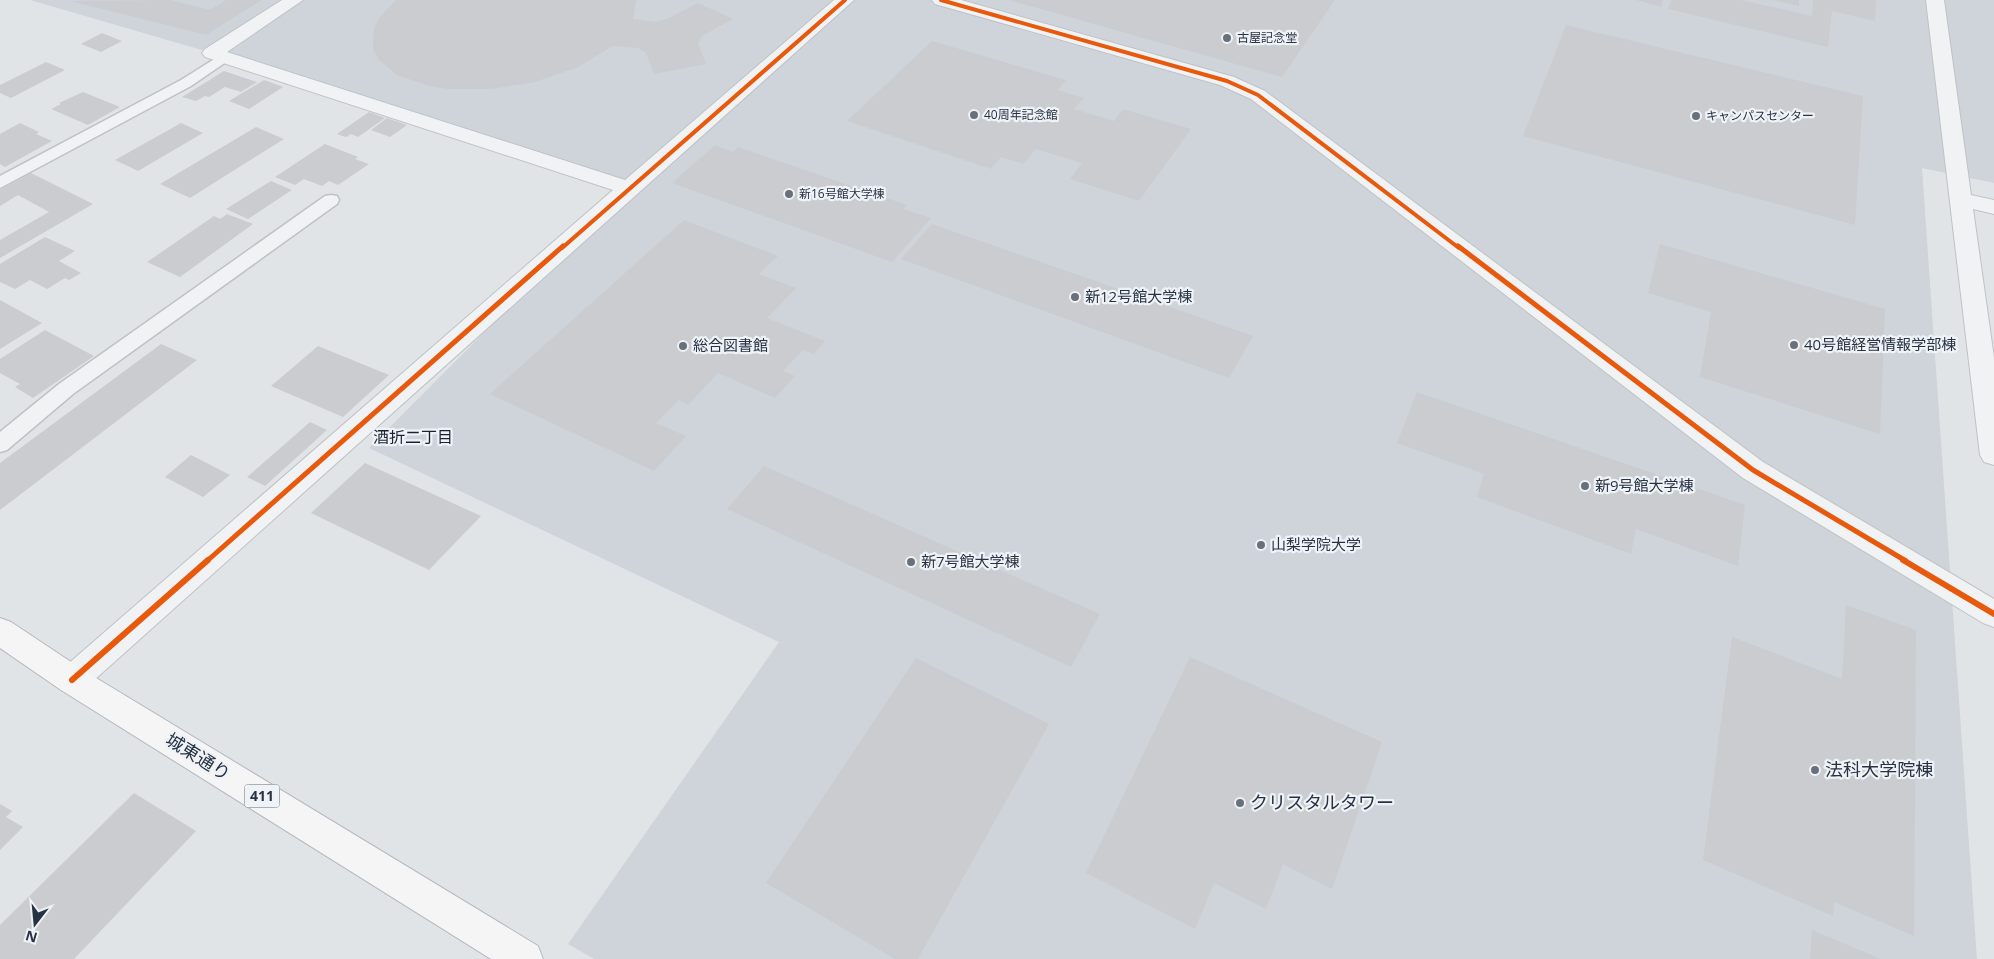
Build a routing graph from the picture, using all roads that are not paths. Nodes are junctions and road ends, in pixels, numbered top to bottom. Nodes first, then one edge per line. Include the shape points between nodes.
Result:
1 (294, 0) edge
2 (845, 0) edge
3 (941, 0) edge
4 (1935, 0) edge
5 (224, 57) junction
6 (0, 183) edge
7 (629, 188) junction
8 (1961, 199) junction
9 (331, 200) dead end
10 (1994, 207) edge
11 (0, 444) edge
12 (1994, 454) edge
13 (1994, 614) edge
14 (0, 631) edge
15 (72, 680) junction
16 (525, 959) edge

1 - 5 street via 212,53
2 - 7 street
3 - 13 street via 1227,81 1258,95 1753,470
4 - 8 street
5 - 6 lane via 186,83
5 - 7 street
7 - 15 street
8 - 10 street
8 - 12 street
9 - 11 lane via 66,389
14 - 15 highway, 城東通り / 411
15 - 16 highway, 城東通り / 411

